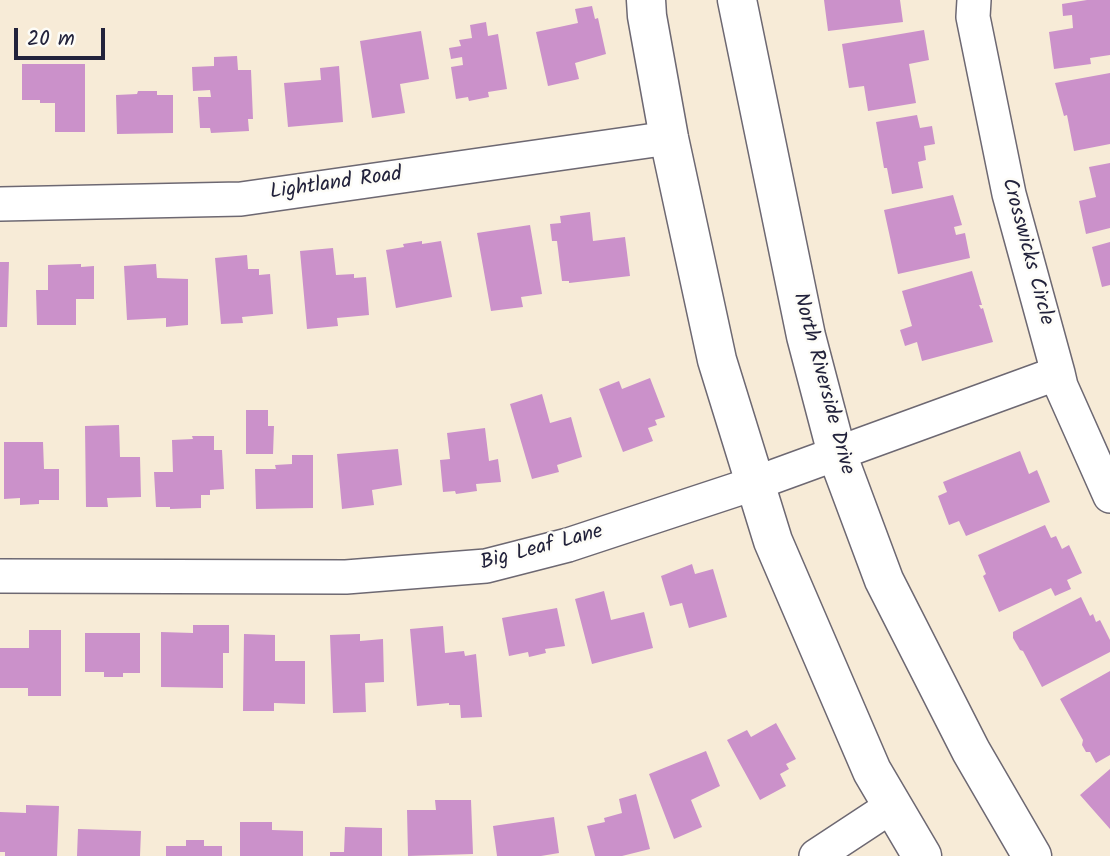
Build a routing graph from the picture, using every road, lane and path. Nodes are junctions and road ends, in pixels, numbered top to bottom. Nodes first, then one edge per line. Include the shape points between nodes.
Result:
1 (646, 0) edge
2 (737, 0) edge
3 (974, 0) edge
4 (669, 138) junction
5 (0, 204) edge
6 (1058, 373) junction
7 (836, 454) junction
8 (756, 483) junction
9 (1110, 496) edge
10 (0, 576) edge
11 (892, 806) junction
12 (816, 856) edge
13 (922, 856) edge
14 (1032, 856) edge

1 - 4 main road
2 - 7 main road, North Riverside Drive via 806,336
3 - 6 street, Crosswicks Circle via 973,17 1009,194
4 - 5 street, Lightland Road via 241,199
4 - 8 main road via 717,360
6 - 7 street, Big Leaf Lane
6 - 9 street, Crosswicks Circle
7 - 8 street, Big Leaf Lane
7 - 14 main road, North Riverside Drive via 884,580 971,751
8 - 10 street, Big Leaf Lane via 568,545 486,566 346,577
8 - 11 main road via 774,541 872,771
11 - 12 street
11 - 13 main road

